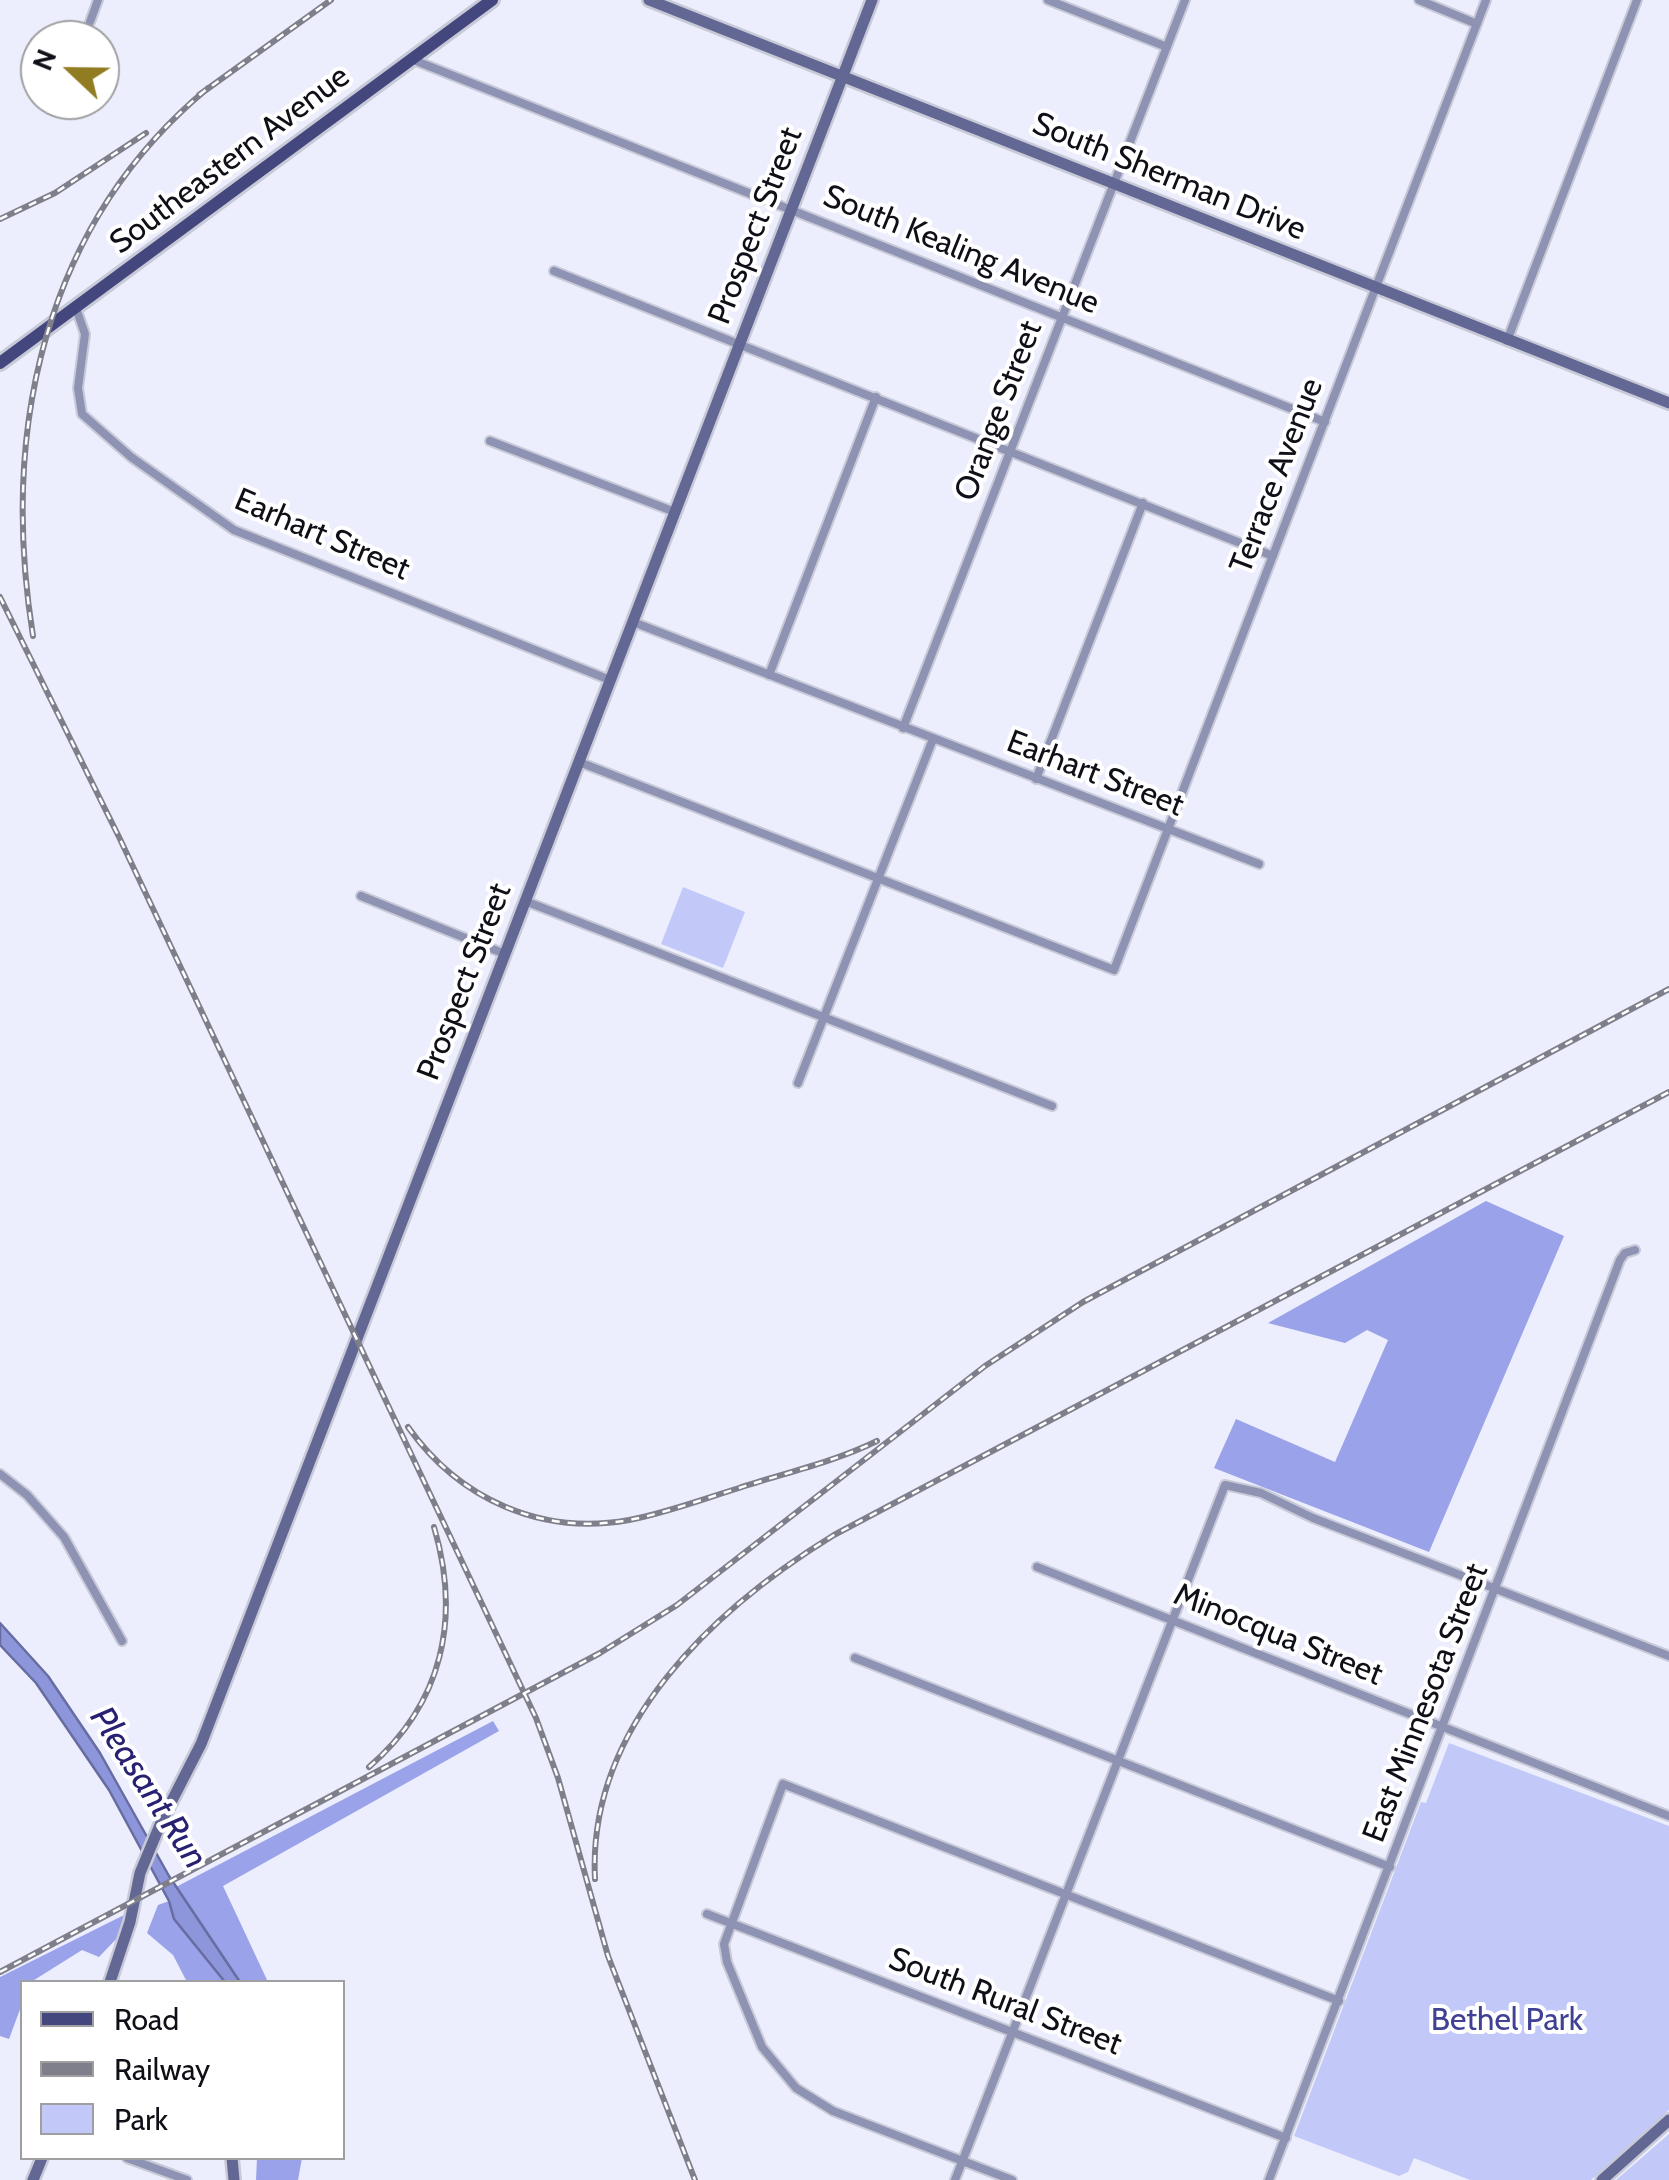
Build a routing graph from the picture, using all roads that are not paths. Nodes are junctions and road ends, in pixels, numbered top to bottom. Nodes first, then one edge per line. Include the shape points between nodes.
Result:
1 (492, 0) edge
2 (649, 0) edge
3 (872, 0) edge
4 (1048, 0) edge
5 (1185, 0) edge
6 (1419, 0) edge
7 (1486, 0) edge
8 (1637, 0) edge
9 (1476, 24) junction
10 (1167, 47) junction
11 (411, 59) junction
12 (843, 76) junction
13 (1114, 186) junction
14 (791, 210) junction
15 (554, 271) dead end
16 (1375, 289) junction
17 (76, 308) junction
18 (1062, 317) junction
19 (1506, 341) junction
20 (740, 343) junction
21 (0, 363) edge
22 (876, 398) junction
23 (1669, 403) edge
24 (1324, 422) junction
25 (490, 441) dead end
26 (1011, 450) junction
27 (1143, 503) junction
28 (676, 512) junction
29 (1274, 556) junction
30 (633, 622) junction
31 (769, 675) junction
32 (610, 680) junction
33 (904, 728) junction
34 (933, 739) junction
35 (580, 762) junction
36 (1036, 779) junction
37 (1169, 830) junction
38 (1259, 864) dead end
39 (879, 878) junction
40 (361, 896) dead end
41 (525, 901) junction
42 (505, 954) junction
43 (823, 1016) junction
44 (798, 1083) dead end
45 (1052, 1106) dead end
46 (1635, 1250) dead end
47 (0, 1474) edge
48 (1037, 1567) dead end
49 (1497, 1589) junction
50 (1173, 1620) junction
51 (122, 1641) dead end
52 (1669, 1656) edge
53 (855, 1658) dead end
54 (1444, 1728) junction
55 (1120, 1760) junction
56 (1669, 1816) edge
57 (1390, 1867) junction
58 (1066, 1893) junction
59 (707, 1914) dead end
60 (730, 1923) junction
61 (111, 1980) edge
62 (1338, 2001) junction
63 (1013, 2032) junction
64 (1669, 2120) edge
65 (1286, 2138) junction
66 (132, 2160) edge
67 (962, 2161) junction
68 (187, 2180) edge
69 (955, 2180) edge
70 (1012, 2180) edge
71 (1270, 2180) edge
72 (1602, 2180) edge

1 - 11 main road, Southeastern Avenue
2 - 12 main road, South Sherman Drive
3 - 12 main road, Prospect Street
4 - 10 street
5 - 10 street, Orange Street
6 - 9 street
7 - 9 street, Terrace Avenue
8 - 19 street
9 - 16 street, Terrace Avenue
10 - 13 street, Orange Street
11 - 14 street, South Kealing Avenue
11 - 17 main road, Southeastern Avenue
12 - 13 main road, South Sherman Drive
12 - 14 main road, Prospect Street
13 - 16 main road, South Sherman Drive
13 - 18 street, Orange Street
14 - 18 street, South Kealing Avenue
14 - 20 main road, Prospect Street
15 - 20 street
16 - 19 main road, South Sherman Drive
16 - 24 street, Terrace Avenue
17 - 21 main road, Southeastern Avenue
17 - 32 street, Earhart Street via 85,334 82,414 218,519
18 - 24 street, South Kealing Avenue
18 - 26 street, Orange Street
19 - 23 main road, South Sherman Drive
20 - 22 street
20 - 28 main road, Prospect Street
22 - 26 street
22 - 31 street
24 - 29 street, Terrace Avenue
25 - 28 street
26 - 27 street
26 - 33 street, Orange Street
27 - 29 street
27 - 36 street
28 - 30 main road, Prospect Street
29 - 37 street, Terrace Avenue
30 - 31 street, Earhart Street
30 - 32 main road, Prospect Street
31 - 33 street, Earhart Street
32 - 35 main road, Prospect Street
33 - 34 street, Earhart Street
34 - 36 street, Earhart Street
34 - 39 street
35 - 39 street
35 - 41 main road, Prospect Street
36 - 37 street, Earhart Street
37 - 38 street, Earhart Street
37 - 39 street, Terrace Avenue via 1114,970
39 - 43 street
40 - 42 street
41 - 42 main road, Prospect Street
41 - 43 street
42 - 61 main road, Prospect Street via 201,1744 140,1872
43 - 44 street
43 - 45 street
46 - 49 street, East Minnesota Street via 1620,1260
47 - 51 street via 64,1537
48 - 50 street, Minocqua Street
49 - 50 street via 1261,1492 1225,1485
49 - 52 street
49 - 54 street, East Minnesota Street
50 - 54 street, Minocqua Street
50 - 55 street
53 - 55 street
54 - 56 street, Minocqua Street
54 - 57 street, East Minnesota Street
55 - 57 street
55 - 58 street
57 - 62 street, East Minnesota Street
58 - 60 street via 783,1784
58 - 62 street
58 - 63 street
59 - 60 street, South Rural Street
60 - 63 street, South Rural Street
60 - 67 street via 727,1962 762,2047 786,2078 825,2107
62 - 65 street, East Minnesota Street
63 - 65 street, South Rural Street
63 - 67 street
64 - 72 main road
65 - 71 street, East Minnesota Street
66 - 68 street
67 - 69 street
67 - 70 street

